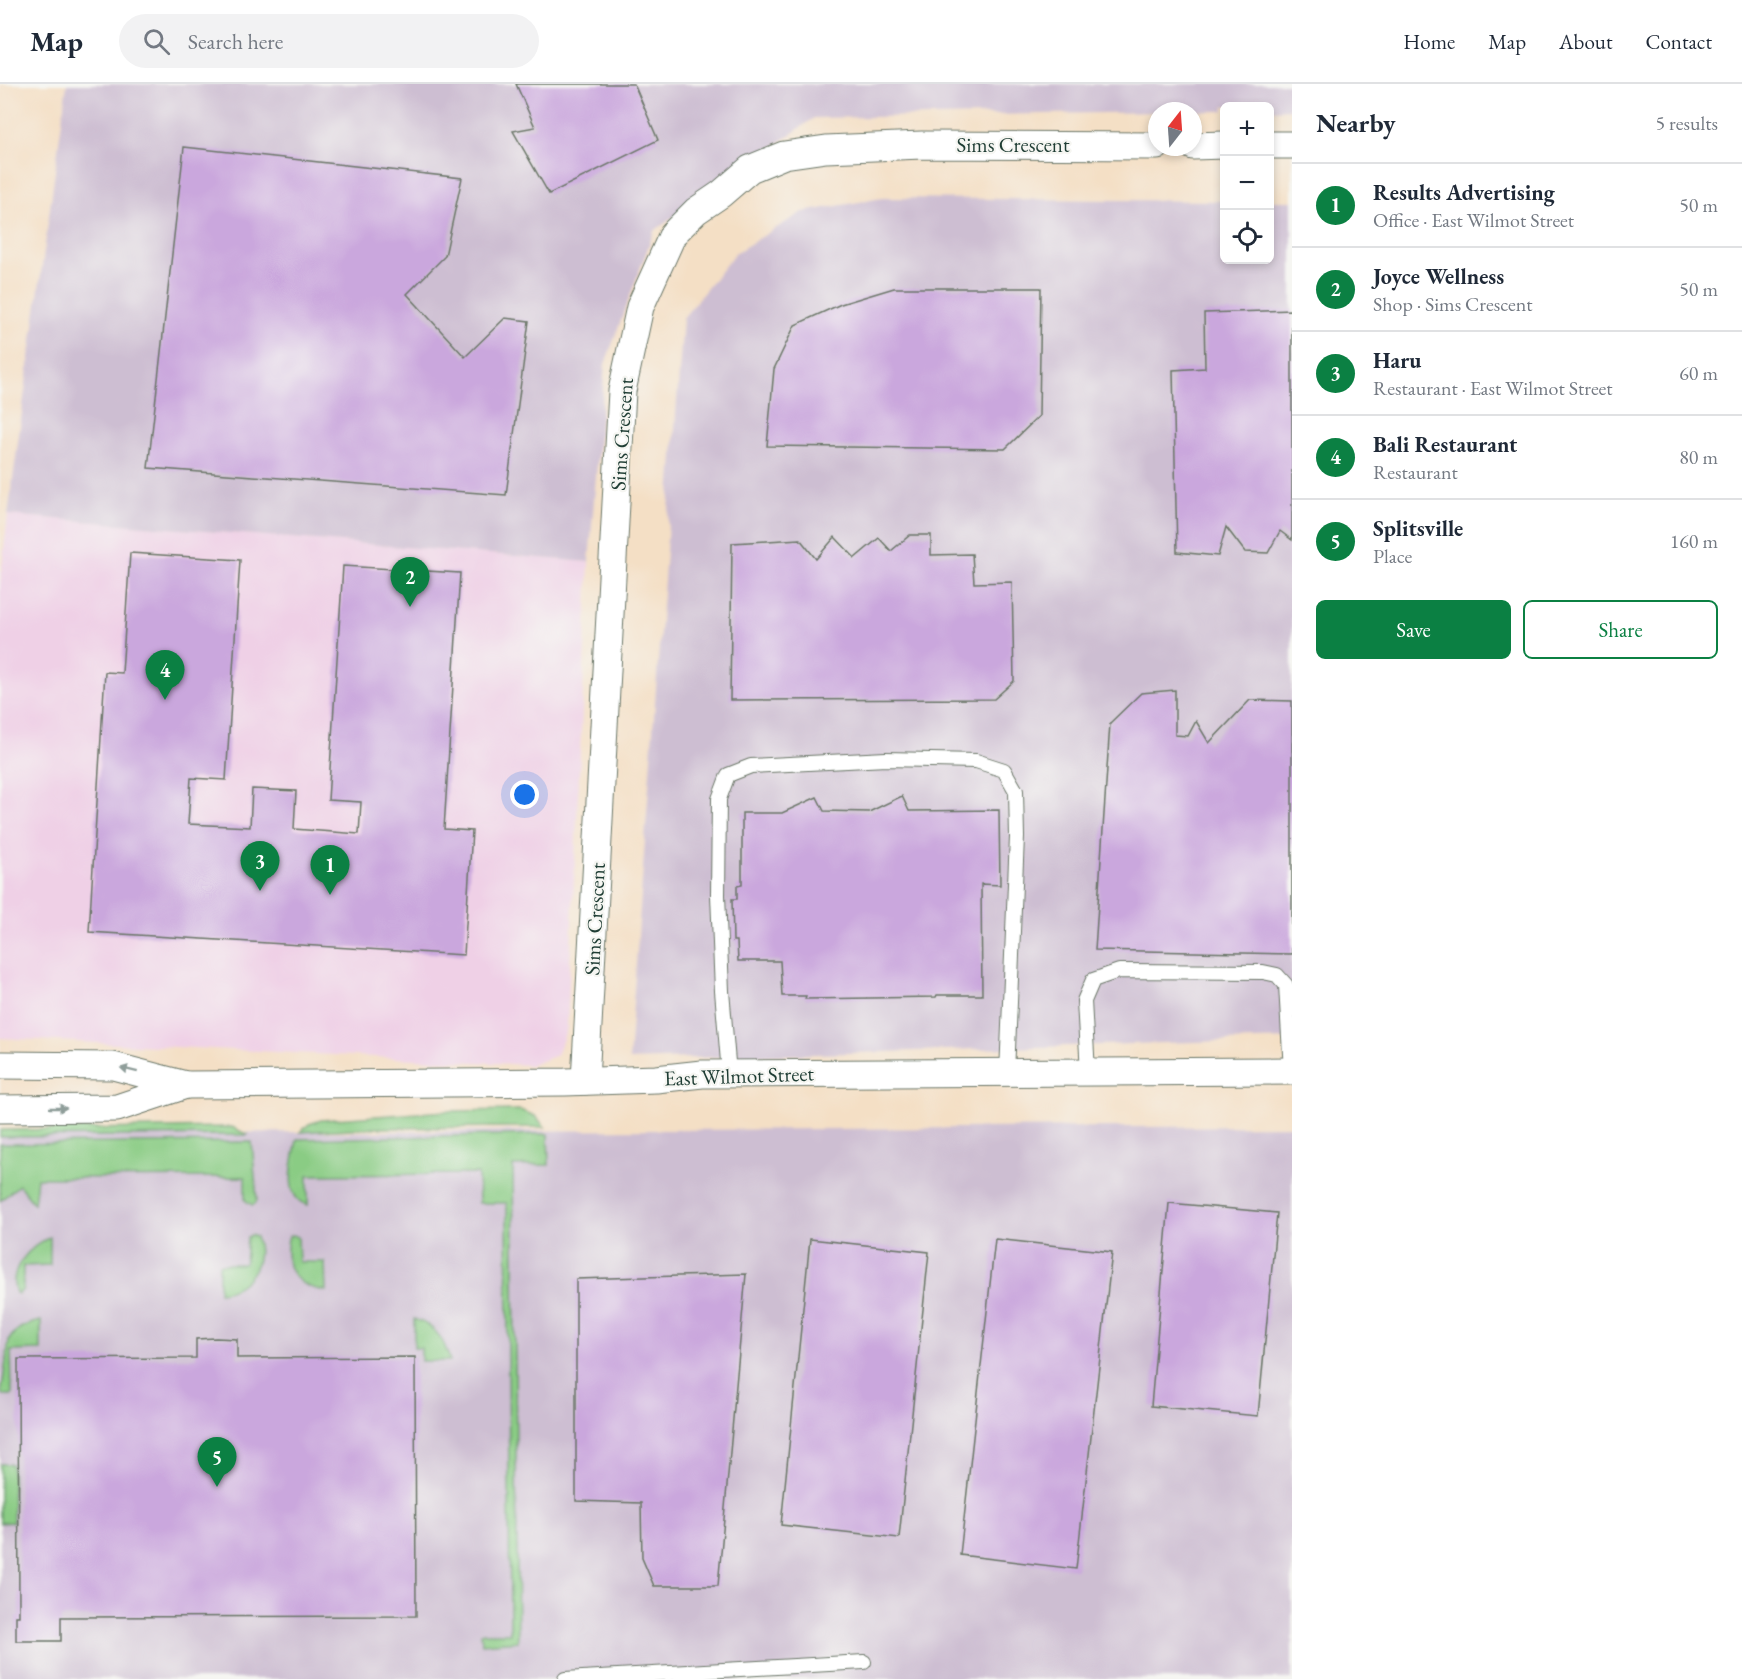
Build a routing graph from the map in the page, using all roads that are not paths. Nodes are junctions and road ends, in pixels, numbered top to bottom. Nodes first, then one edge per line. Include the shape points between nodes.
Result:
1 (1220, 145) edge
2 (1274, 145) edge
3 (1292, 145) edge
4 (1148, 146) edge
5 (1202, 146) edge
6 (0, 1065) edge
7 (1292, 1071) edge
8 (1088, 1072) junction
9 (1007, 1073) junction
10 (729, 1074) junction
11 (585, 1081) junction
12 (186, 1084) junction
13 (0, 1108) edge
14 (864, 1662) dead end
15 (565, 1679) edge

1 - 5 street
2 - 3 street
4 - 11 street, Sims Crescent via 922,145 784,155 750,169 673,234 640,307 622,391
12 -> 6 street, East Wilmot Street via 113,1066
7 - 8 street, East Wilmot Street
7 - 8 lane via 1286,985 1277,975 1119,971 1093,980 1084,1001
8 - 9 street, East Wilmot Street
9 - 10 street, East Wilmot Street
9 - 10 lane via 1016,791 1004,770 976,761 886,759 751,766 728,775 719,799 718,895
10 - 11 street, East Wilmot Street
11 - 12 street, East Wilmot Street
13 -> 12 street, East Wilmot Street via 117,1108
14 - 15 lane

